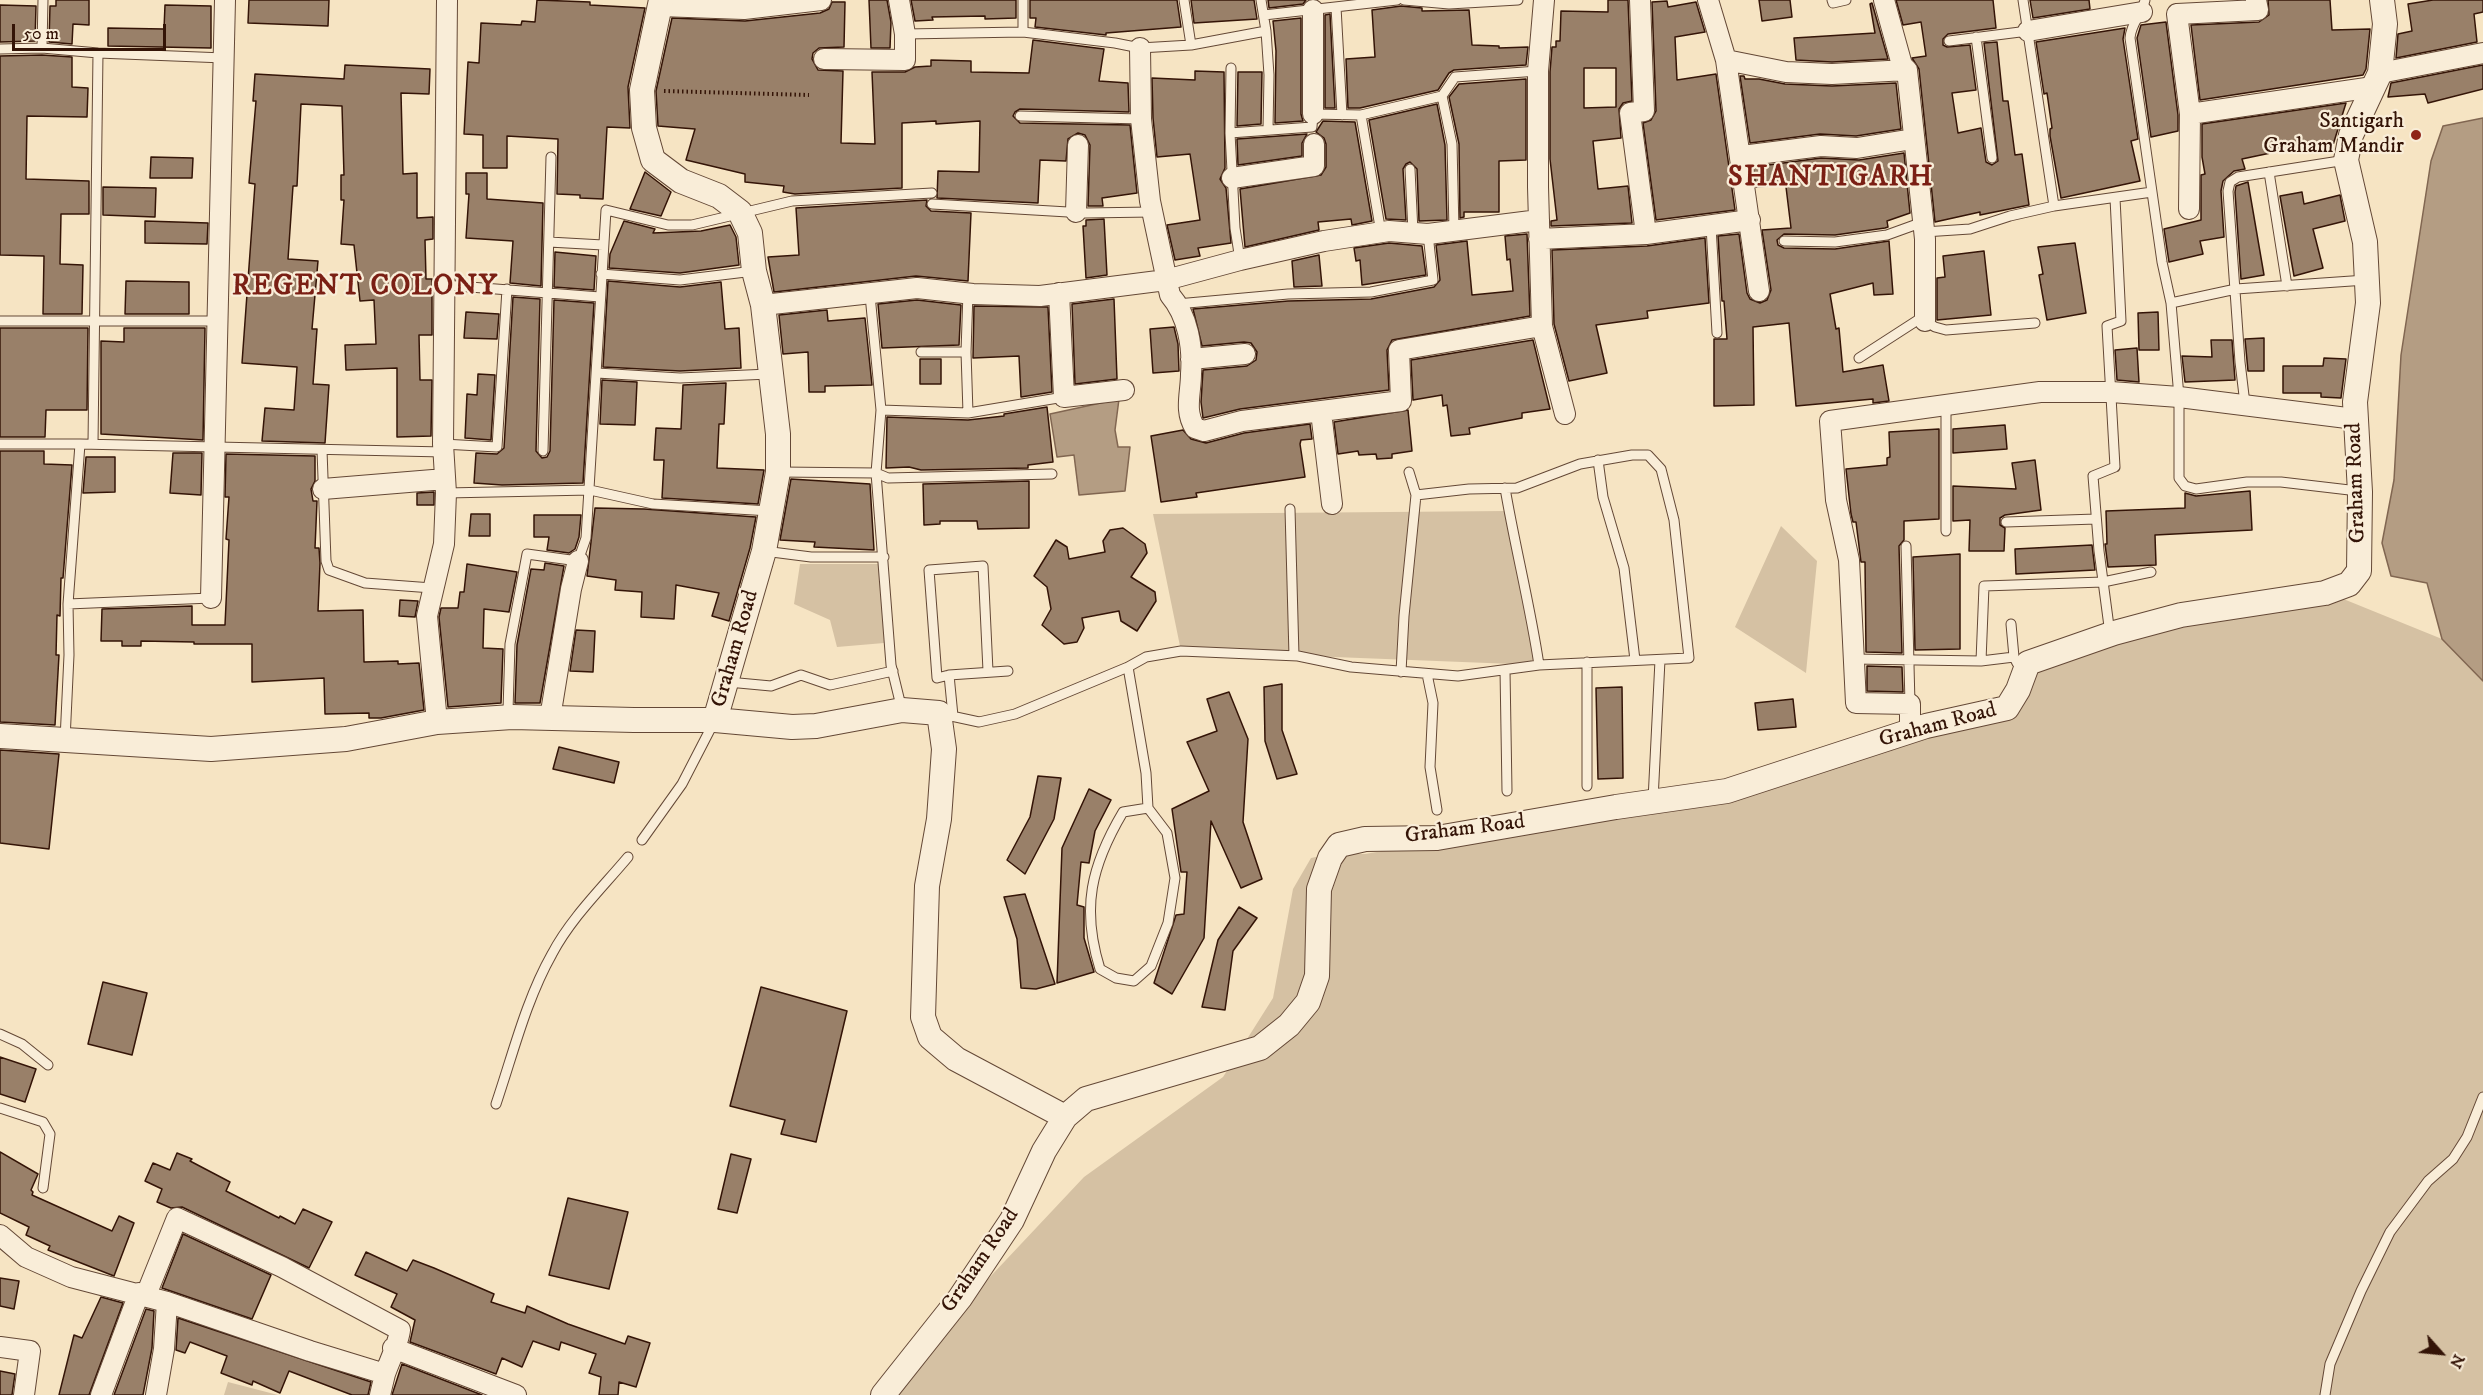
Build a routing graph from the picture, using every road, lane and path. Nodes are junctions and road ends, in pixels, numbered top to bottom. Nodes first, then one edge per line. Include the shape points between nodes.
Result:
1 (43, 0) edge
2 (225, 0) edge
3 (447, 0) edge
4 (821, 0) edge
5 (899, 0) edge
6 (1023, 0) edge
7 (1184, 0) edge
8 (1261, 0) edge
9 (1397, 0) edge
10 (1404, 0) edge
11 (1518, 0) edge
12 (1544, 0) edge
13 (1640, 0) edge
14 (1708, 0) edge
15 (1832, 0) edge
16 (1846, 0) edge
17 (1884, 0) edge
18 (2023, 0) edge
19 (2256, 0) edge
20 (2382, 0) edge
21 (660, 3) edge
22 (2143, 6) edge
23 (1336, 7) junction
24 (1313, 10) junction
25 (1264, 15) junction
26 (2028, 30) junction
27 (1266, 31) junction
28 (1023, 32) junction
29 (905, 34) junction
30 (1976, 37) junction
31 (1949, 41) dead end
32 (1191, 45) junction
33 (42, 48) junction
34 (1140, 48) junction
35 (0, 49) edge
36 (98, 53) junction
37 (2483, 53) edge
38 (224, 58) junction
39 (824, 59) dead end
40 (1726, 60) junction
41 (1231, 68) dead end
42 (1907, 70) junction
43 (1538, 71) junction
44 (2376, 80) junction
45 (642, 90) junction
46 (809, 95) dead end
47 (1442, 96) junction
48 (1313, 114) junction
49 (2190, 114) junction
50 (1342, 115) junction
51 (1361, 115) junction
52 (1020, 116) dead end
53 (1141, 119) junction
54 (1268, 129) junction
55 (1230, 133) junction
56 (1913, 139) junction
57 (1314, 144) dead end
58 (1078, 145) dead end
59 (1742, 156) junction
60 (551, 157) dead end
61 (1992, 158) dead end
62 (2346, 160) junction
63 (1410, 169) dead end
64 (2269, 172) junction
65 (1232, 178) junction
66 (2152, 192) junction
67 (932, 193) dead end
68 (2115, 198) junction
69 (932, 204) dead end
70 (2054, 206) junction
71 (2190, 208) dead end
72 (740, 212) junction
73 (1152, 212) junction
74 (1076, 213) junction
75 (1750, 220) junction
76 (1711, 226) junction
77 (1923, 227) junction
78 (1454, 230) junction
79 (1539, 230) junction
80 (1381, 233) junction
81 (1421, 233) junction
82 (1646, 234) junction
83 (1784, 241) dead end
84 (549, 242) junction
85 (603, 245) junction
86 (1240, 260) junction
87 (754, 271) junction
88 (601, 274) junction
89 (1166, 280) junction
90 (2367, 280) junction
91 (444, 285) junction
92 (2287, 286) junction
93 (2236, 289) junction
94 (507, 290) junction
95 (1760, 291) dead end
96 (548, 292) junction
97 (968, 292) junction
98 (1059, 293) junction
99 (870, 295) junction
100 (600, 297) junction
101 (2171, 303) junction
102 (1177, 304) junction
103 (763, 305) junction
104 (1924, 318) junction
105 (0, 321) edge
106 (218, 321) junction
107 (93, 322) junction
108 (2035, 323) dead end
109 (1542, 326) junction
110 (1717, 333) dead end
111 (921, 352) dead end
112 (966, 352) junction
113 (1245, 354) dead end
114 (1859, 358) dead end
115 (1191, 359) junction
116 (597, 373) junction
117 (770, 374) junction
118 (1124, 390) dead end
119 (2111, 392) junction
120 (1064, 397) junction
121 (2179, 397) junction
122 (2245, 404) junction
123 (1946, 406) junction
124 (881, 410) junction
125 (1321, 412) junction
126 (968, 413) junction
127 (1564, 414) dead end
128 (2355, 418) junction
129 (93, 443) junction
130 (0, 444) edge
131 (80, 444) junction
132 (214, 448) junction
133 (443, 448) junction
134 (322, 450) junction
135 (543, 451) dead end
136 (1598, 460) junction
137 (778, 472) junction
138 (1409, 472) dead end
139 (876, 473) junction
140 (1052, 474) dead end
141 (445, 486) junction
142 (1505, 488) junction
143 (323, 489) junction
144 (590, 490) junction
145 (2360, 492) junction
146 (1416, 495) junction
147 (1332, 504) dead end
148 (1290, 509) dead end
149 (773, 511) junction
150 (2096, 519) junction
151 (2006, 522) dead end
152 (1946, 531) dead end
153 (1906, 546) dead end
154 (764, 551) junction
155 (884, 557) junction
156 (578, 561) junction
157 (2151, 572) dead end
158 (2103, 582) junction
159 (432, 588) junction
160 (211, 598) joint
161 (68, 604) junction
162 (2011, 624) dead end
163 (2110, 634) junction
164 (1294, 656) junction
165 (1854, 659) junction
166 (1635, 660) junction
167 (1660, 660) junction
168 (1910, 660) junction
169 (1981, 660) junction
170 (1587, 662) junction
171 (1539, 665) junction
172 (2019, 666) junction
173 (1128, 667) junction
174 (1505, 670) junction
175 (892, 671) junction
176 (988, 671) junction
177 (1008, 671) dead end
178 (1401, 672) junction
179 (1427, 674) junction
180 (949, 675) junction
181 (726, 682) junction
182 (1910, 704) junction
183 (902, 710) junction
184 (508, 711) dead end
185 (946, 715) junction
186 (550, 718) junction
187 (715, 720) junction
188 (436, 722) junction
189 (1910, 732) junction
190 (0, 736) edge
191 (65, 740) junction
192 (1587, 786) dead end
193 (1508, 791) dead end
194 (1653, 802) junction
195 (1148, 808) junction
196 (1437, 810) dead end
197 (642, 840) dead end
198 (628, 857) dead end
199 (3, 1035) edge
200 (0, 1046) edge
201 (48, 1065) dead end
202 (2483, 1096) edge
203 (496, 1104) dead end
204 (0, 1108) edge
205 (1065, 1117) junction
206 (43, 1188) dead end
207 (0, 1235) edge
208 (142, 1294) junction
209 (167, 1302) junction
210 (0, 1347) edge
211 (393, 1348) junction
212 (385, 1374) junction
213 (24, 1395) edge
214 (101, 1395) edge
215 (156, 1395) edge
216 (380, 1395) edge
217 (516, 1395) edge
218 (883, 1395) edge
219 (2325, 1395) edge

1 - 33 lane
2 - 38 street
3 - 91 street
4 - 21 street via 744,9
5 - 29 street
6 - 28 lane
7 - 32 lane
8 - 25 lane
9 - 23 lane
10 - 11 lane via 1449,4
12 - 43 street
13 - 82 street via 1644,111 1630,113
14 - 40 street
15 - 16 lane
17 - 42 street via 1902,65
18 - 26 lane
19 - 49 street via 2258,10 2177,14
20 - 44 street, Graham Road via 2385,24
21 - 45 street
22 - 26 street
22 - 66 lane via 2130,38
23 - 24 lane
23 - 50 lane
24 - 25 lane
24 - 48 street
25 - 27 lane
26 - 30 lane
26 - 70 lane
27 - 32 lane
27 - 54 lane
28 - 29 lane
28 - 34 lane
29 - 39 street via 905,60
30 - 31 lane
30 - 61 lane
32 - 34 lane
33 - 35 lane
33 - 36 lane
34 - 53 street
36 - 38 lane
36 - 107 lane
37 - 44 street
38 - 106 street
40 - 42 street via 1786,72
40 - 59 street
41 - 55 lane
42 - 56 street
43 - 47 lane via 1455,77
43 - 79 street
44 - 49 street
44 - 62 street, Graham Road via 2351,135
45 - 46 path
45 - 72 street via 644,128 653,160 681,181 719,196
47 - 51 lane
47 - 78 lane via 1452,144
48 - 50 lane
48 - 54 lane via 1312,127
49 - 71 street
50 - 51 lane
51 - 80 lane
52 - 53 lane
53 - 73 street
54 - 55 lane
55 - 65 lane
56 - 59 street via 1857,148 1821,146
56 - 77 street
57 - 65 street via 1314,166
58 - 74 street
59 - 75 street
60 - 84 lane
62 - 64 lane
62 - 90 street, Graham Road via 2365,242
63 - 81 lane
64 - 92 lane
64 - 93 lane via 2233,179 2228,185
65 - 86 lane
66 - 68 lane
66 - 101 lane
67 - 72 lane via 792,201
68 - 70 lane
68 - 119 lane via 2121,321 2107,326
69 - 74 lane
70 - 77 lane via 1970,229
72 - 85 lane via 692,225 668,225 606,210
72 - 87 street, Graham Road via 750,233
73 - 74 lane
73 - 89 street
75 - 76 street
75 - 95 street
76 - 82 street
76 - 110 lane
77 - 83 lane via 1835,242
77 - 104 street
78 - 79 street
78 - 81 street
79 - 82 street
79 - 109 street
80 - 81 street
80 - 86 street
81 - 102 lane via 1433,280 1371,292 1288,294
84 - 85 lane
84 - 96 lane
85 - 88 lane
86 - 89 street
87 - 88 lane via 680,280
87 - 103 street, Graham Road
88 - 100 lane
89 - 98 street
89 - 102 street
90 - 92 lane
90 - 128 street, Graham Road
91 - 94 lane
91 - 133 street
92 - 93 lane
93 - 101 lane
93 - 122 lane
94 - 96 lane
94 - 133 lane via 497,447
96 - 100 lane
96 - 135 lane
97 - 98 street via 1040,296
97 - 99 street via 917,288
97 - 112 lane
98 - 120 street
99 - 103 street
99 - 124 lane
100 - 116 lane
101 - 121 lane
102 - 115 street via 1189,334
103 - 117 street, Graham Road
104 - 108 lane via 1946,330
104 - 114 lane
105 - 107 lane
106 - 107 lane
106 - 132 street
107 - 129 lane
109 - 125 street via 1399,350 1401,401
109 - 127 street
111 - 112 lane
112 - 126 lane
113 - 115 street
115 - 125 street via 1188,398 1190,421 1195,428 1204,431 1242,421
116 - 117 lane via 680,378
116 - 144 lane
117 - 137 street, Graham Road via 778,434
118 - 120 street
119 - 121 street
119 - 123 street via 2040,392
119 - 150 lane via 2115,467 2092,476
120 - 126 lane
121 - 122 street
121 - 145 lane via 2179,478 2185,486 2196,489 2281,482
122 - 128 street
123 - 152 lane
123 - 165 street via 1830,421 1836,500 1850,560
124 - 126 lane
124 - 139 lane
125 - 147 street
128 - 145 street, Graham Road
129 - 131 lane
129 - 132 lane
130 - 131 lane
131 - 161 lane
132 - 134 lane
132 - 160 street
133 - 134 lane
133 - 141 street
134 - 143 lane
136 - 142 lane via 1516,488
136 - 166 lane via 1603,497 1624,568
136 - 167 lane via 1648,455 1661,469 1674,520 1689,658
137 - 139 lane
137 - 149 street, Graham Road
138 - 146 lane
139 - 140 lane via 888,478
139 - 155 lane
141 - 143 street
141 - 144 lane
141 - 159 street via 444,544
142 - 146 lane
142 - 171 lane
143 - 159 lane via 329,570 365,583
144 - 149 lane via 653,504
144 - 156 lane via 586,538
145 - 163 street, Graham Road via 2359,571 2349,584 2325,593 2181,615
146 - 178 lane
148 - 164 lane
149 - 154 street, Graham Road
150 - 151 lane
150 - 158 lane
153 - 168 lane
154 - 155 lane via 811,557
154 - 181 street, Graham Road
155 - 175 lane
156 - 184 lane via 527,554 510,644
156 - 186 street
157 - 158 lane
158 - 163 lane
158 - 169 lane via 1984,586
159 - 188 street via 427,616
160 - 161 lane
161 - 191 lane
162 - 172 lane
163 - 172 street, Graham Road
164 - 173 lane via 1180,651 1146,657
164 - 178 lane
165 - 168 lane
165 - 182 street via 1856,703
166 - 167 lane
166 - 170 lane
167 - 194 lane
168 - 169 lane
168 - 182 lane
169 - 172 lane
170 - 171 lane
170 - 192 lane
171 - 174 lane
172 - 189 street, Graham Road via 2018,690 2007,708
173 - 185 lane via 1015,714 979,722
173 - 195 lane
174 - 179 lane via 1458,676
174 - 193 lane
175 - 181 lane via 830,685 801,675 771,686
175 - 183 lane
176 - 177 lane
176 - 180 lane
176 - 180 lane via 983,566 929,570 937,678
178 - 179 lane
179 - 196 lane via 1432,703 1430,767
180 - 185 lane
181 - 187 street, Graham Road
182 - 189 street
183 - 185 street, Graham Road
183 - 187 street, Graham Road via 816,726
185 - 205 street via 939,819 927,886 923,1017 930,1037 956,1059
186 - 187 street
186 - 188 street
187 - 197 lane via 682,784
188 - 191 street via 346,739 211,749
189 - 194 street, Graham Road via 1727,791
190 - 191 street
194 - 205 street, Graham Road via 1437,838 1365,839 1339,846 1330,858 1320,889 1317,976 1308,1002 1289,1025 1260,1048 1086,1099
195 - 195 lane via 1123,812 1098,867 1089,904 1092,945 1100,969 1116,978 1134,981 1151,966 1168,923 1175,878 1167,833
198 - 203 lane via 572,923 552,954 533,995
199 - 200 lane
199 - 201 lane via 22,1044
202 - 219 lane via 2467,1137 2452,1159 2428,1181 2390,1232 2330,1364
204 - 206 lane via 43,1122 47,1127 50,1134
205 - 218 street, Graham Road via 1005,1230 960,1298
207 - 208 street via 26,1257 71,1277
208 - 209 street
208 - 211 street via 177,1218 394,1326 400,1330
208 - 214 street
209 - 212 street
209 - 215 street
210 - 213 street via 30,1351
211 - 212 street
211 - 217 street
212 - 216 street

